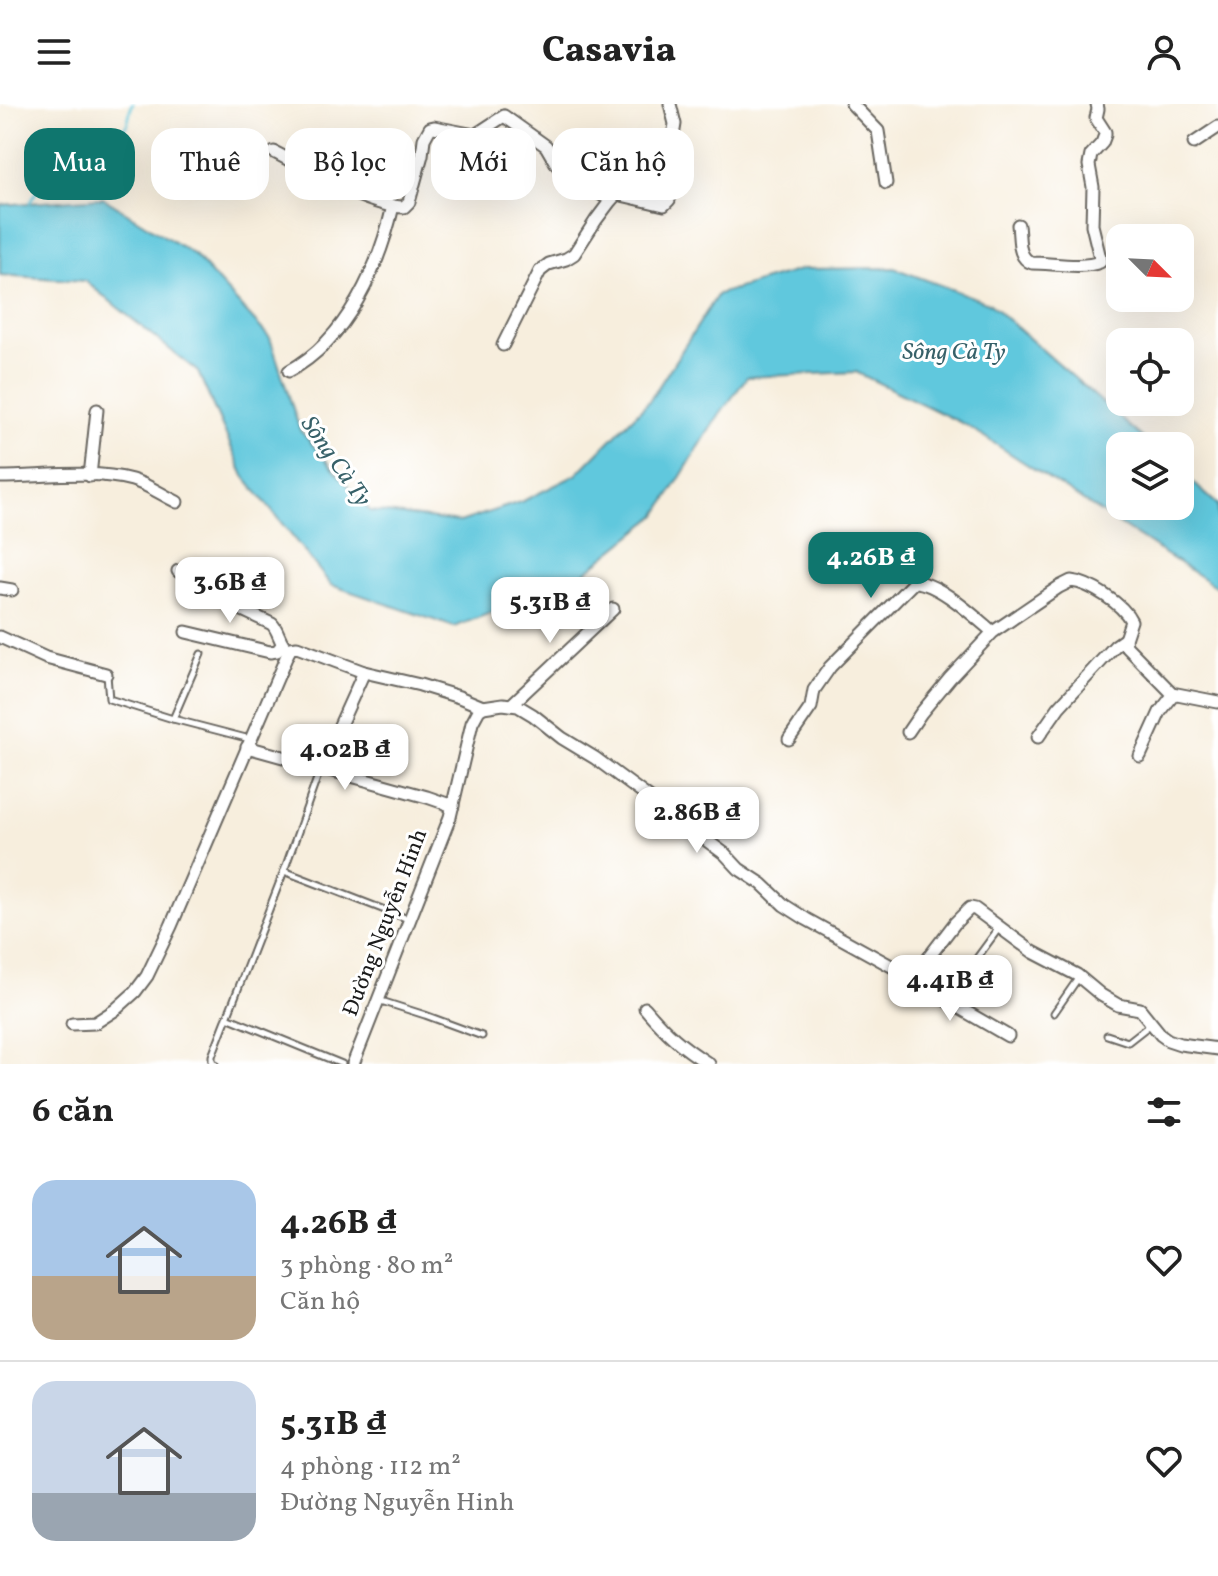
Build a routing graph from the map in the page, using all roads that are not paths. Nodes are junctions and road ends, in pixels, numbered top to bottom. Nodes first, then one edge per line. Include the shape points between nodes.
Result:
1 (670, 104) edge
2 (852, 104) edge
3 (1097, 104) edge
4 (1218, 127) edge
5 (674, 128) edge
6 (1194, 143) dead end
7 (274, 152) dead end
8 (552, 156) edge
9 (886, 183) dead end
10 (611, 200) edge
11 (640, 200) edge
12 (668, 200) edge
13 (393, 206) junction
14 (1018, 225) dead end
15 (503, 345) dead end
16 (289, 371) dead end
17 (97, 410) dead end
18 (90, 476) junction
19 (0, 477) edge
20 (177, 502) dead end
21 (178, 571) dead end
22 (613, 609) dead end
23 (186, 632) dead end
24 (993, 632) junction
25 (0, 637) edge
26 (1125, 639) junction
27 (285, 648) junction
28 (201, 654) dead end
29 (364, 672) junction
30 (106, 674) joint
31 (1174, 694) junction
32 (1218, 702) edge
33 (511, 705) junction
34 (483, 707) junction
35 (173, 719) junction
36 (908, 732) dead end
37 (1038, 737) dead end
38 (789, 739) dead end
39 (249, 743) junction
40 (1140, 756) dead end
41 (321, 767) junction
42 (453, 806) junction
43 (284, 871) junction
44 (409, 919) junction
45 (1000, 927) junction
46 (929, 957) dead end
47 (1079, 977) junction
48 (377, 1000) junction
49 (946, 1000) junction
50 (645, 1008) dead end
51 (1054, 1013) dead end
52 (227, 1017) junction
53 (1151, 1023) junction
54 (72, 1024) dead end
55 (1107, 1035) dead end
56 (482, 1036) dead end
57 (1008, 1036) dead end
58 (1218, 1049) edge
59 (352, 1063) edge
60 (706, 1063) edge
61 (215, 1064) edge

1 - 5 street
2 - 9 street via 878,131
3 - 14 street via 1096,118 1105,135 1089,165 1100,262 1026,261
4 - 6 street
7 - 13 street
8 - 13 street via 546,146 504,116 475,135 430,128 409,202
10 - 15 street via 574,254 540,271
11 - 12 street via 660,205
13 - 16 street via 386,240 350,313
17 - 18 street
18 - 19 street
18 - 20 street via 132,480
21 - 27 street via 272,624
22 - 33 street
23 - 27 street via 270,652
24 - 26 street via 1071,581 1087,585 1126,613 1131,621
24 - 36 street
24 - 38 street via 945,595 914,582 830,667
25 - 30 street via 46,658
26 - 31 street
26 - 37 street via 1059,707
27 - 29 street via 297,647
27 - 39 street
28 - 35 lane
29 - 34 street
29 - 41 street
30 - 35 lane via 109,699
31 - 32 street
31 - 40 street
33 - 34 street
33 - 49 street via 601,763 794,911
34 - 42 street, Đường Nguyễn Hinh via 472,723
35 - 39 lane
39 - 41 street
39 - 54 street via 147,976 95,1023
41 - 42 street
41 - 43 lane
42 - 44 street, Đường Nguyễn Hinh
43 - 44 lane
43 - 52 lane
44 - 48 street, Đường Nguyễn Hinh
45 - 46 street via 970,908
45 - 47 street
45 - 49 lane
47 - 51 lane
47 - 53 street via 1118,1005 1140,1009
48 - 56 lane
48 - 59 street, Đường Nguyễn Hinh
49 - 57 street
50 - 60 street via 672,1038
52 - 59 lane
52 - 61 lane via 212,1056
53 - 55 lane via 1128,1042
53 - 58 street via 1173,1042

